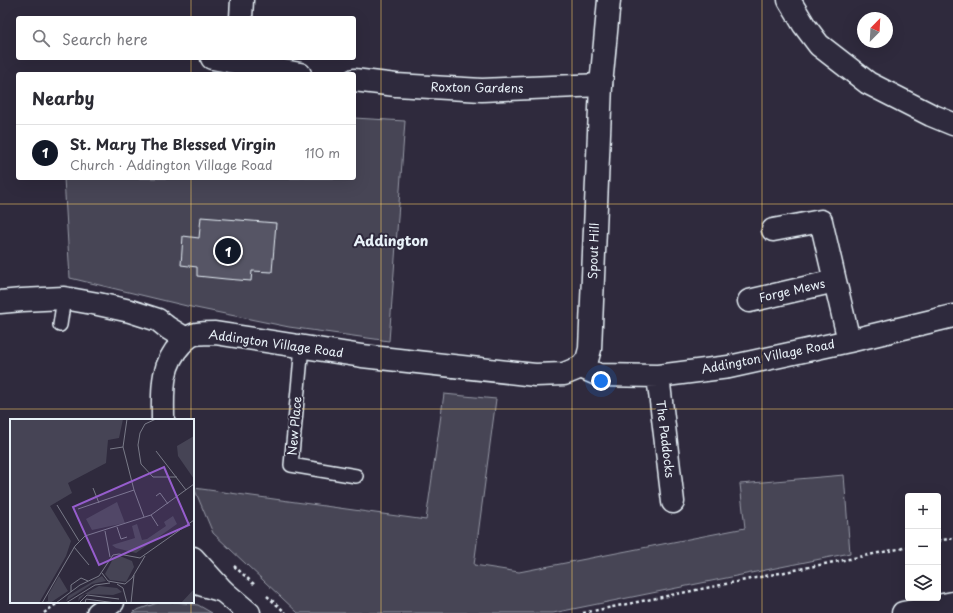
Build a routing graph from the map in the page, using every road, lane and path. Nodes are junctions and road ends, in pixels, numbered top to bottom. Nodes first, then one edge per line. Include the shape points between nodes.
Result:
1 (242, 0) edge
2 (609, 0) edge
3 (789, 0) edge
4 (241, 16) edge
5 (239, 60) edge
6 (291, 72) edge
7 (356, 80) edge
8 (601, 85) junction
9 (953, 124) edge
10 (773, 230) dead end
11 (835, 281) junction
12 (64, 298) junction
13 (749, 301) dead end
14 (0, 302) edge
15 (953, 316) edge
16 (60, 325) dead end
17 (186, 339) junction
18 (849, 341) junction
19 (302, 346) junction
20 (581, 367) junction
21 (658, 376) junction
22 (163, 419) edge
23 (356, 476) dead end
24 (673, 502) dead end
25 (953, 538) edge
26 (941, 540) edge
27 (905, 548) edge
28 (194, 559) edge
29 (233, 565) dead end
30 (194, 582) edge
31 (256, 586) dead end
32 (222, 591) junction
33 (262, 592) dead end
34 (58, 603) edge
35 (112, 603) edge
36 (953, 603) edge
37 (44, 613) edge
38 (98, 613) edge
39 (249, 613) edge
40 (286, 613) edge
41 (583, 613) edge
42 (903, 613) edge

1 - 4 street
2 - 8 street, Spout Hill
3 - 9 street via 819,45 868,83
5 - 6 street
7 - 8 street, Roxton Gardens via 482,90
8 - 20 street, Spout Hill via 590,349 587,360
10 - 11 street, Forge Mews via 821,221
11 - 13 street, Forge Mews
11 - 18 street, Forge Mews
12 - 14 street
12 - 16 lane
12 - 17 street via 130,311 158,320
15 - 18 street, Addington Village Road
17 - 19 street, Addington Village Road via 196,334 215,333
17 - 22 street via 174,352 165,372
18 - 21 street, Addington Village Road via 729,367
19 - 20 street, Addington Village Road via 362,356 535,375 564,374
19 - 23 lane, New Place via 291,465
20 - 21 street, Addington Village Road via 598,375
21 - 24 street, The Paddocks
25 - 26 path
27 - 41 path
28 - 32 street
29 - 31 path
30 - 32 street
32 - 39 street
33 - 40 path
34 - 37 path
35 - 38 street
36 - 42 street

